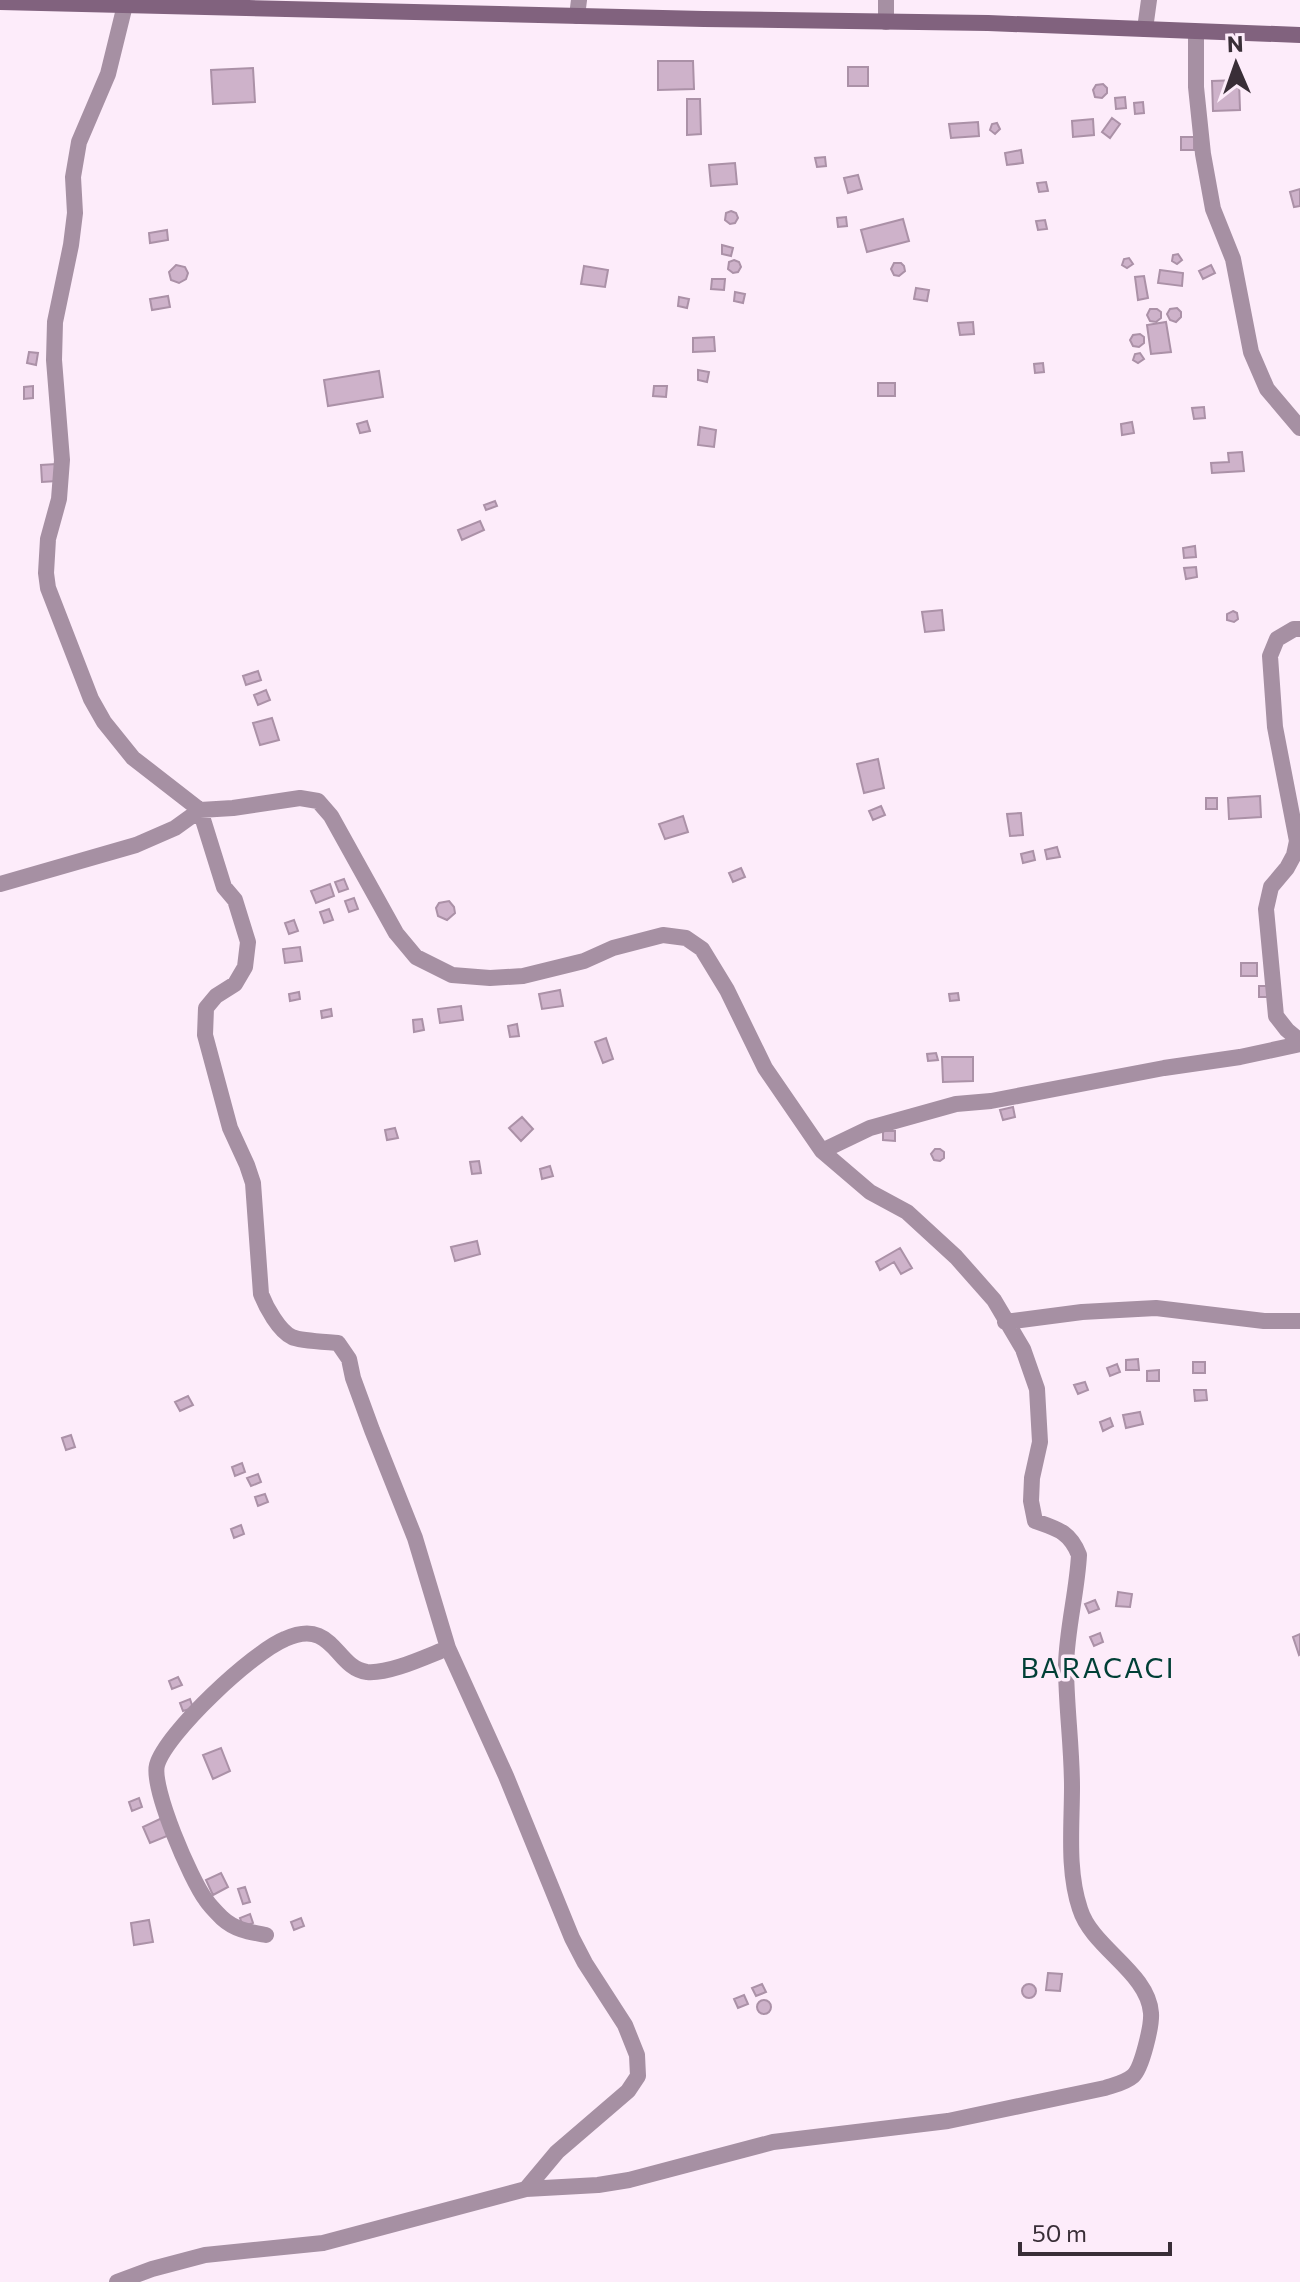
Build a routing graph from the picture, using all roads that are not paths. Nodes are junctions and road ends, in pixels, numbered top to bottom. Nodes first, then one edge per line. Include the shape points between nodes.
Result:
1 (886, 0) edge
2 (1149, 0) edge
3 (0, 2) edge
4 (125, 5) junction
5 (578, 8) edge
6 (886, 22) junction
7 (1145, 29) junction
8 (1196, 32) junction
9 (1300, 35) edge
10 (1300, 428) edge
11 (1300, 629) edge
12 (200, 810) junction
13 (0, 884) edge
14 (1300, 1042) edge
15 (822, 1151) junction
16 (1300, 1321) edge
17 (1005, 1322) junction
18 (448, 1648) junction
19 (266, 1935) dead end
20 (526, 2189) junction
21 (117, 2282) edge

1 - 6 street
2 - 7 street
3 - 4 main road
4 - 5 main road
4 - 12 street via 108,74 79,142 73,177 75,213 55,322 62,460 46,573 104,722 133,758
5 - 6 main road
6 - 7 main road
7 - 8 main road
8 - 9 main road
8 - 10 street via 1196,87 1213,209 1233,259 1251,352 1267,389
11 - 14 street via 1277,639 1270,656 1275,727 1297,841 1287,868 1271,887 1266,909 1276,1016
12 - 13 street via 136,845
12 - 15 street via 300,798 318,801 396,933 416,957 452,975 523,976 663,935 686,938 702,949 765,1068
12 - 18 street via 248,942 245,967 235,984 206,1008 205,1035 230,1128 253,1183 261,1294 266,1308 292,1337 338,1343 349,1359 415,1538
14 - 15 street via 1240,1057 956,1104 870,1128
15 - 17 street via 870,1192 907,1212 956,1257 994,1300
16 - 17 street via 1156,1308
17 - 20 street via 1023,1349 1037,1389 1040,1442 1031,1501 1035,1521 1073,1539 1079,1555 1066,1663 1073,1874 1086,1924 1140,1985 1152,2014 1134,2076 1105,2088 948,2121 773,2142 613,2182
18 - 19 street via 366,1672 319,1635 285,1638 225,1684 167,1747 155,1775 196,1884 224,1920 241,1931
18 - 20 street via 572,1938 625,2025 637,2055 638,2076 628,2091 557,2152
20 - 21 street via 342,2239 205,2255

